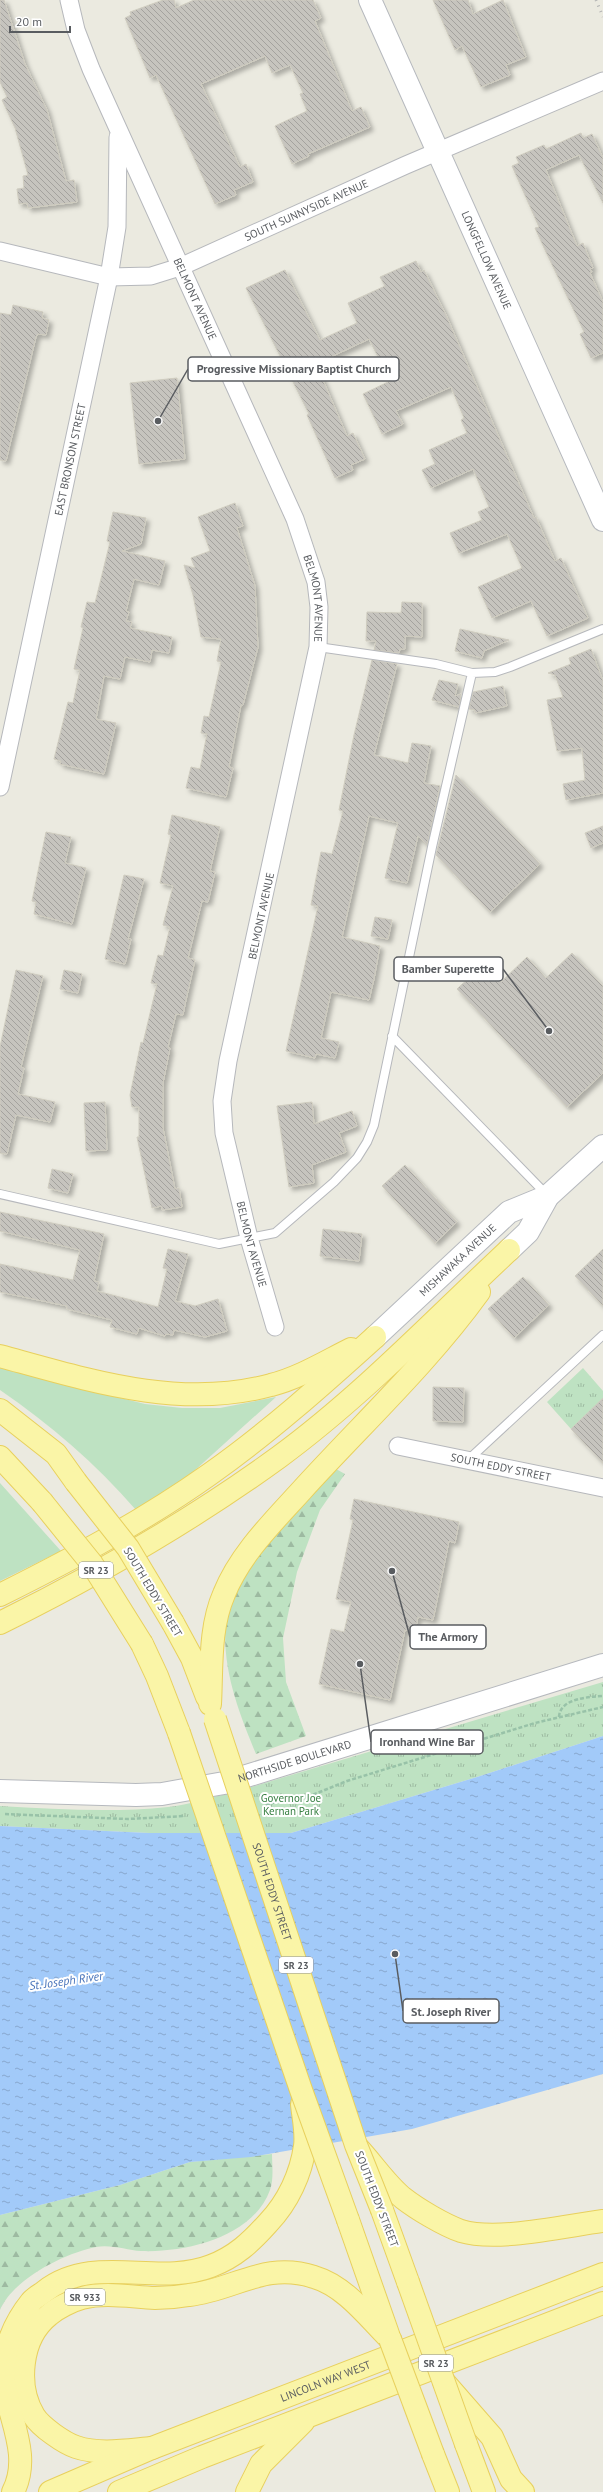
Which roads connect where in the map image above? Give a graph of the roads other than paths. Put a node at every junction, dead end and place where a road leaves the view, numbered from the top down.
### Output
1 (69, 0) edge
2 (370, 0) edge
3 (603, 81) edge
4 (118, 129) junction
5 (439, 152) junction
6 (0, 252) edge
7 (180, 267) junction
8 (109, 277) junction
9 (603, 520) edge
10 (603, 629) edge
11 (318, 647) junction
12 (472, 673) junction
13 (0, 787) edge
14 (392, 1036) junction
15 (603, 1146) edge
16 (0, 1194) edge
17 (548, 1196) junction
18 (249, 1238) junction
19 (509, 1250) junction
20 (275, 1327) dead end
21 (603, 1335) edge
22 (375, 1337) junction
23 (0, 1356) edge
24 (0, 1410) edge
25 (398, 1446) dead end
26 (0, 1457) edge
27 (468, 1460) junction
28 (603, 1488) edge
29 (0, 1595) edge
30 (0, 1623) edge
31 (603, 1665) edge
32 (212, 1712) junction
33 (0, 1791) edge
34 (300, 2090) junction
35 (356, 2145) junction
36 (603, 2221) edge
37 (603, 2274) edge
38 (603, 2302) edge
39 (581, 2311) junction
40 (603, 2316) edge
41 (390, 2339) junction
42 (442, 2379) junction
43 (310, 2415) junction
44 (152, 2448) junction
45 (438, 2473) edge
46 (13, 2492) edge
47 (50, 2492) edge
48 (119, 2492) edge
49 (247, 2492) edge
50 (448, 2492) edge
51 (484, 2492) edge
52 (523, 2492) edge

1 - 4 street, BELMONT AVENUE
2 - 5 street, LONGFELLOW AVENUE
3 - 5 street, SOUTH SUNNYSIDE AVENUE
4 - 7 street, BELMONT AVENUE
4 - 8 street, EAST BRONSON STREET
5 - 7 street, SOUTH SUNNYSIDE AVENUE
5 - 9 street, LONGFELLOW AVENUE
6 - 8 street, SOUTH SUNNYSIDE AVENUE
7 - 8 street, SOUTH SUNNYSIDE AVENUE
7 - 11 street, BELMONT AVENUE
8 - 13 street, EAST BRONSON STREET
10 - 12 lane
11 - 12 lane
11 - 18 street, BELMONT AVENUE
12 - 14 lane
14 - 17 lane
14 - 18 lane
15 - 17 street, MISHAWAKA AVENUE
16 - 18 lane
17 - 19 street, MISHAWAKA AVENUE
17 - 22 street, MISHAWAKA AVENUE
18 - 20 street, BELMONT AVENUE
19 - 30 main road
19 - 32 main road
21 - 27 lane
22 - 23 main road
22 - 29 main road
24 - 32 main road, SOUTH EDDY STREET / SR 23, bridge
25 - 27 street, SOUTH EDDY STREET
26 - 34 main road, SR 23, bridge
27 - 28 street, SOUTH EDDY STREET
31 - 33 street, NORTHSIDE BOULEVARD
32 - 35 main road, SOUTH EDDY STREET / SR 23, bridge
34 - 41 main road, SR 23, bridge
34 - 46 main road
35 - 36 main road
35 - 42 main road, SOUTH EDDY STREET / SR 23, bridge
37 - 44 main road, LINCOLN WAY WEST / SR 933
38 - 39 main road
39 - 40 main road
39 - 43 main road
41 - 44 main road, SR 933
41 - 45 main road, SR 23, bridge
42 - 51 main road, SOUTH EDDY STREET / SR 23, bridge
42 - 52 main road, bridge
43 - 48 main road
43 - 49 main road
44 - 47 main road, LINCOLN WAY WEST
45 - 50 main road, SR 23

